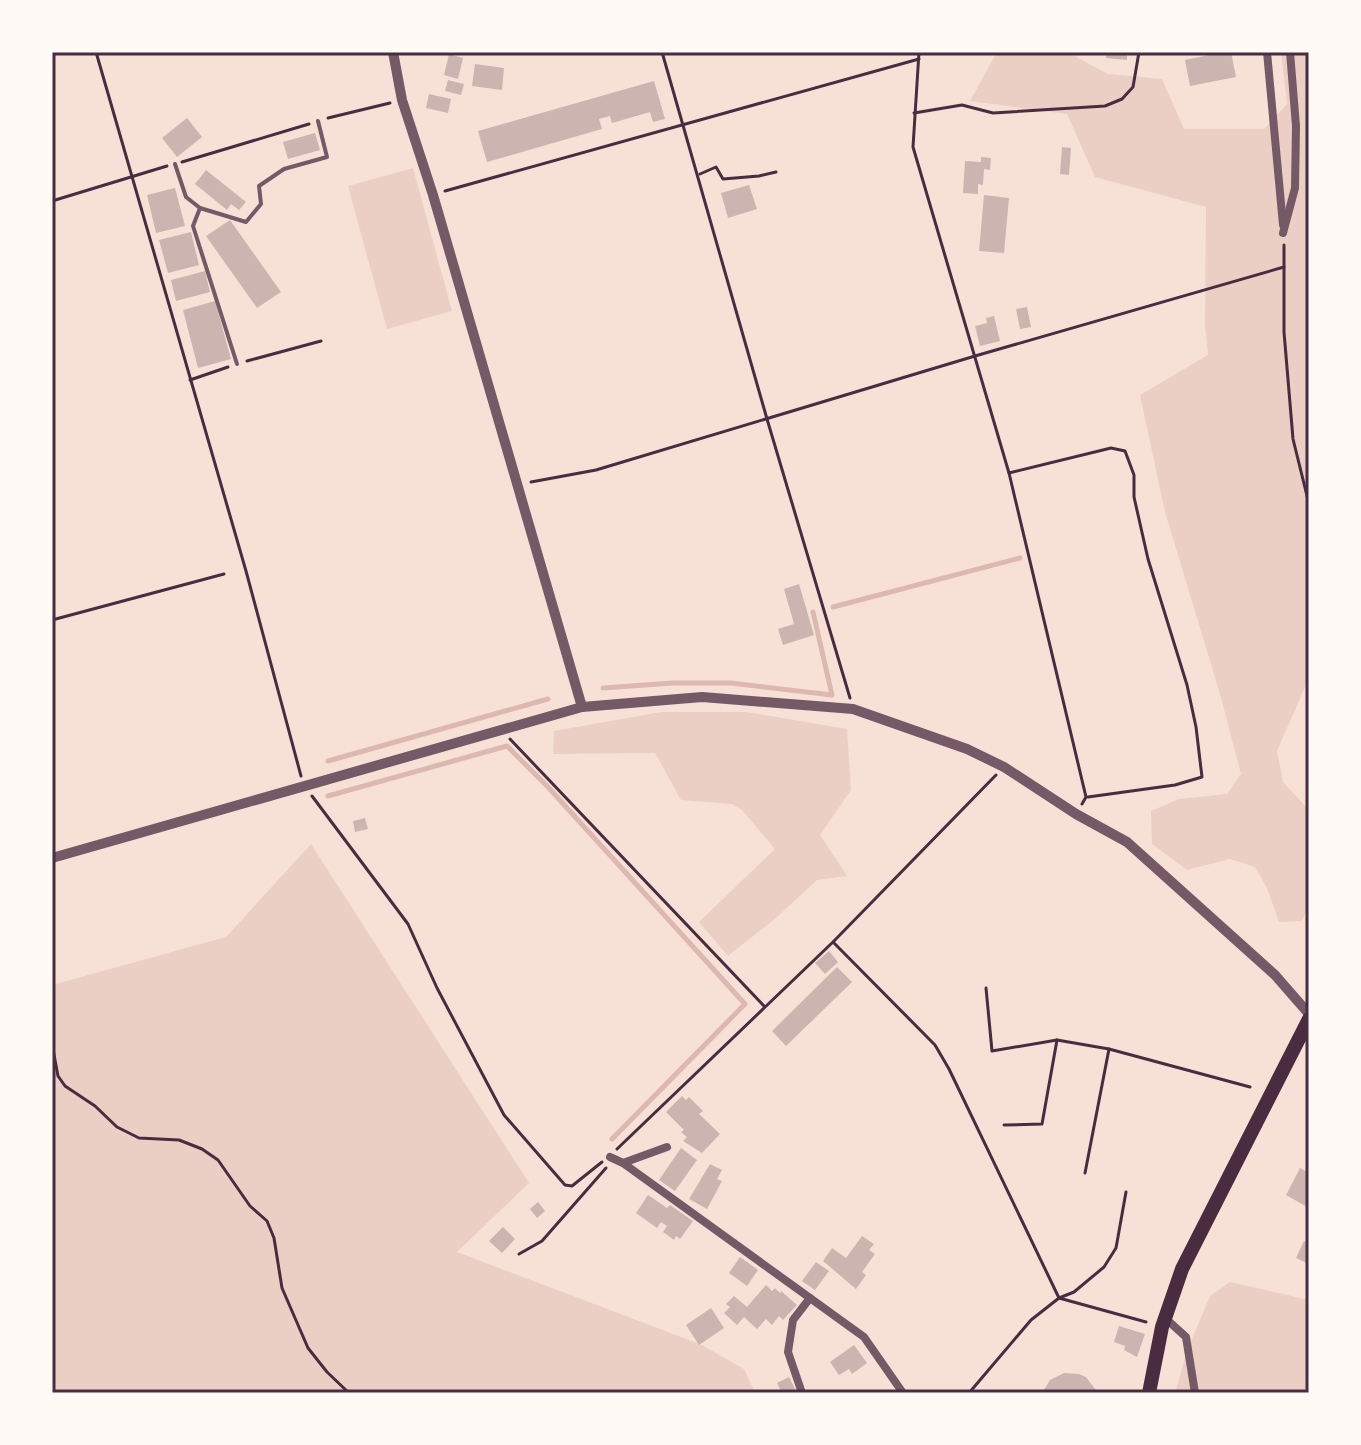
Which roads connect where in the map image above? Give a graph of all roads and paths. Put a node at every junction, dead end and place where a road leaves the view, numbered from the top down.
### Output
1 (96, 52) edge
2 (393, 52) edge
3 (662, 52) edge
4 (919, 52) edge
5 (1139, 52) edge
6 (1267, 52) edge
7 (1290, 52) edge
8 (919, 59) junction
9 (402, 100) junction
10 (914, 113) junction
11 (318, 121) junction
12 (683, 125) junction
13 (175, 164) junction
14 (776, 172) dead end
15 (700, 174) dead end
16 (133, 178) junction
17 (433, 195) junction
18 (52, 201) edge
19 (200, 208) junction
20 (1283, 233) junction
21 (1284, 267) junction
22 (321, 341) dead end
23 (975, 356) junction
24 (237, 364) junction
25 (190, 380) junction
26 (767, 419) junction
27 (1009, 473) junction
28 (518, 485) junction
29 (1309, 504) edge
30 (224, 574) dead end
31 (52, 620) edge
32 (582, 707) junction
33 (853, 709) junction
34 (502, 730) junction
35 (1004, 767) junction
36 (303, 784) junction
37 (1086, 797) junction
38 (1076, 814) junction
39 (52, 858) edge
40 (833, 942) junction
41 (986, 988) dead end
42 (764, 1006) junction
43 (1309, 1017) edge
44 (1057, 1040) junction
45 (52, 1044) edge
46 (1109, 1049) junction
47 (1250, 1087) dead end
48 (1004, 1125) dead end
49 (667, 1147) dead end
50 (612, 1158) junction
51 (623, 1163) junction
52 (1085, 1173) dead end
53 (1126, 1192) dead end
54 (519, 1254) dead end
55 (810, 1298) junction
56 (1059, 1298) junction
57 (1163, 1322) junction
58 (349, 1393) edge
59 (802, 1393) edge
60 (903, 1393) edge
61 (969, 1393) edge
62 (1149, 1393) edge
63 (1195, 1393) edge

1 - 16 path
2 - 9 street
3 - 12 path
4 - 8 path
5 - 10 path
6 - 20 street
7 - 20 street
8 - 10 path
8 - 12 path
9 - 11 path
9 - 17 street
10 - 23 path
11 - 13 path
11 - 19 lane
12 - 17 path
12 - 26 path
13 - 16 path
13 - 19 lane
14 - 15 path
16 - 18 path
16 - 25 path
17 - 28 street
19 - 24 lane
20 - 21 path
21 - 23 path
21 - 29 path
22 - 24 path
23 - 26 path
23 - 27 path
24 - 25 path
25 - 36 path
26 - 28 path
26 - 33 path
27 - 37 path
27 - 37 path
28 - 32 street
30 - 31 path
32 - 33 street
32 - 34 street
33 - 35 street
34 - 36 street
34 - 42 path
35 - 38 street
35 - 40 path
36 - 39 street
36 - 50 path
37 - 38 path
38 - 43 street
40 - 42 path
40 - 56 path
41 - 44 path
42 - 50 path
43 - 57 highway
44 - 46 path
44 - 48 path
45 - 58 path
46 - 47 path
46 - 52 path
49 - 51 street
50 - 51 street
50 - 54 path
51 - 55 street
53 - 56 path
55 - 59 street
55 - 60 street
56 - 57 path
56 - 61 path
57 - 62 highway
57 - 63 street

